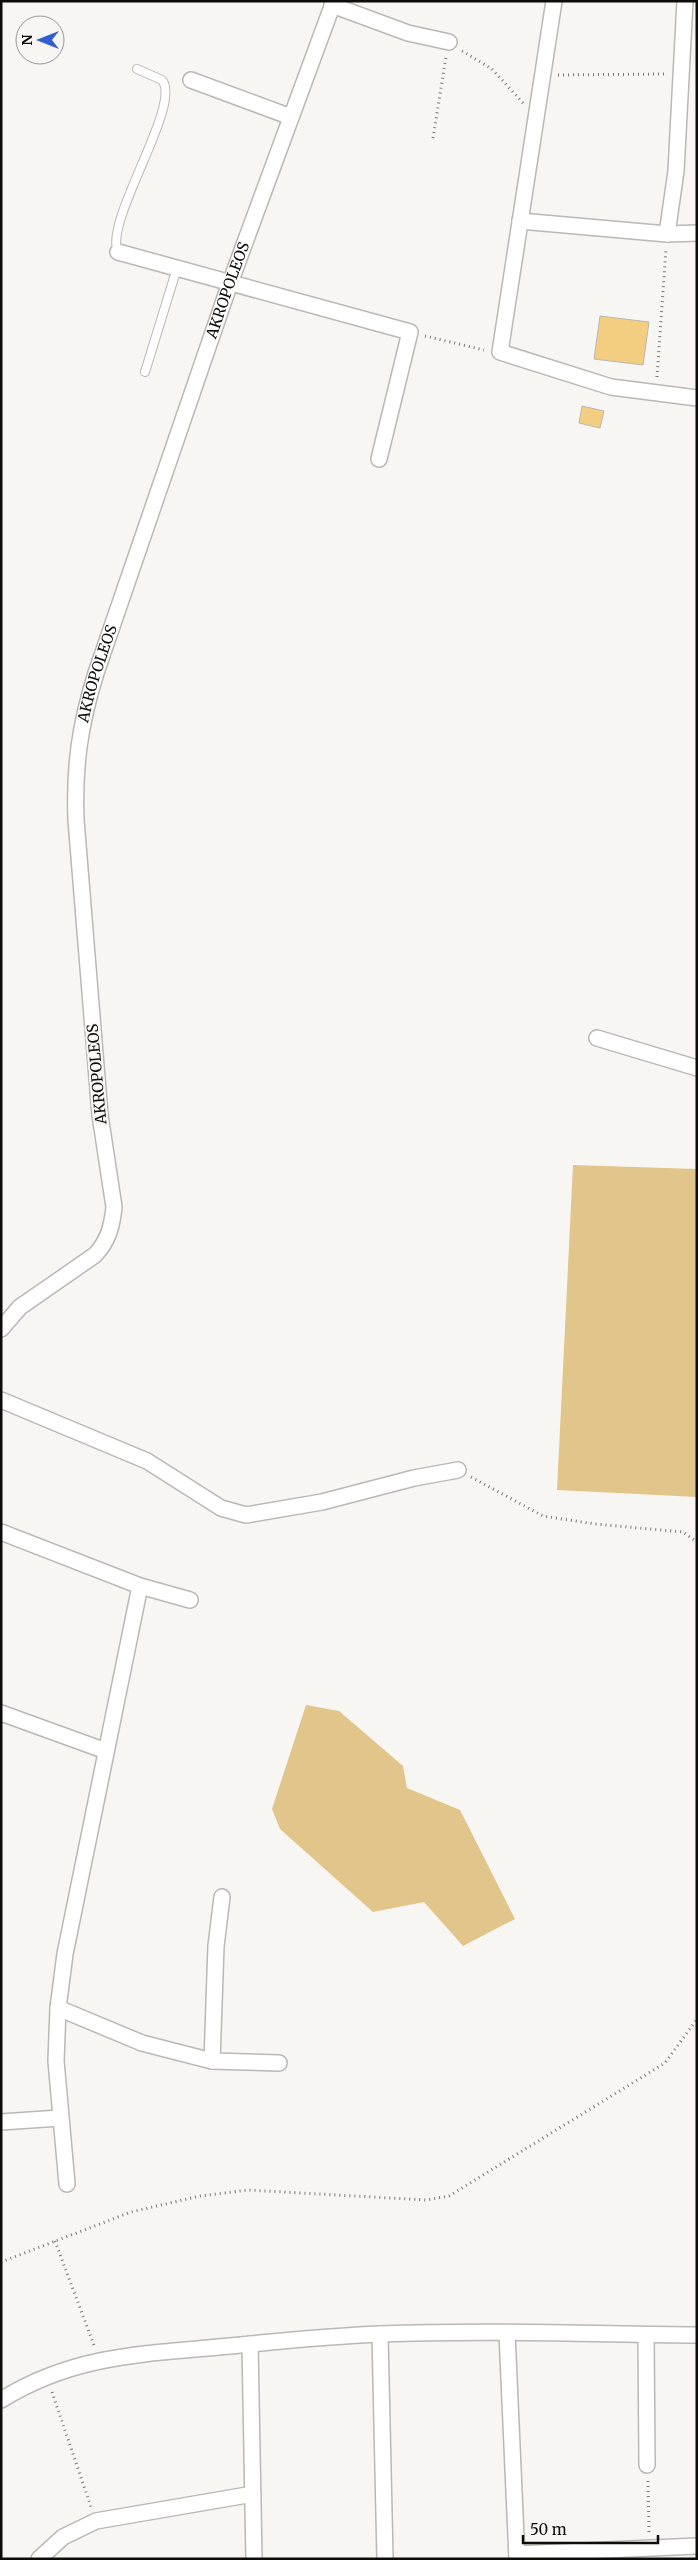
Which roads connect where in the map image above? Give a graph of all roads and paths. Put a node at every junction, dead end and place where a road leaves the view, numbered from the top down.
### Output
1 (554, 1) edge
2 (684, 1) edge
3 (333, 3) edge
4 (449, 42) junction
5 (137, 69) dead end
6 (681, 74) junction
7 (542, 76) junction
8 (191, 80) dead end
9 (291, 117) junction
10 (536, 117) junction
11 (434, 138) dead end
12 (520, 221) junction
13 (697, 233) edge
14 (667, 234) junction
15 (118, 252) joint
16 (177, 268) junction
17 (230, 283) junction
18 (410, 332) junction
19 (500, 352) junction
20 (145, 372) dead end
21 (656, 393) junction
22 (697, 398) edge
23 (378, 459) dead end
24 (597, 1038) dead end
25 (697, 1068) edge
26 (1, 1329) edge
27 (1, 1400) edge
28 (458, 1470) joint
29 (1, 1532) edge
30 (697, 1542) edge
31 (140, 1586) junction
32 (190, 1600) dead end
33 (1, 1713) edge
34 (106, 1752) junction
35 (222, 1897) dead end
36 (58, 2008) junction
37 (697, 2020) edge
38 (212, 2061) junction
39 (279, 2062) dead end
40 (60, 2118) junction
41 (1, 2122) edge
42 (67, 2184) dead end
43 (55, 2242) junction
44 (1, 2262) edge
45 (507, 2333) junction
46 (380, 2334) junction
47 (646, 2334) junction
48 (697, 2335) edge
49 (250, 2344) junction
50 (100, 2360) junction
51 (47, 2376) junction
52 (1, 2400) edge
53 (647, 2465) joint
54 (253, 2494) junction
55 (96, 2521) junction
56 (649, 2549) junction
57 (689, 2551) edge
58 (517, 2556) edge
59 (39, 2559) edge
60 (254, 2559) edge
61 (385, 2559) edge

1 - 7 street
2 - 6 street
3 - 4 street
3 - 9 street, AKROPOLEOS
4 - 10 path
4 - 11 path
5 - 15 lane
6 - 7 path
6 - 14 street
7 - 10 street
8 - 9 street
9 - 17 street, AKROPOLEOS
10 - 12 street
12 - 14 street
12 - 19 street
13 - 14 street
14 - 21 path
15 - 16 street
16 - 17 street
16 - 20 lane
17 - 18 street
17 - 26 street, AKROPOLEOS
18 - 19 path
18 - 23 street
19 - 21 street
21 - 22 street
24 - 25 street
27 - 28 street
28 - 30 path
29 - 31 street
31 - 32 street
31 - 34 street
33 - 34 street
34 - 36 street
35 - 38 street
36 - 38 street
36 - 40 street
37 - 43 path
38 - 39 street
40 - 41 street
40 - 42 street
43 - 44 path
43 - 50 path
45 - 46 street
45 - 47 street
45 - 58 street
46 - 49 street
46 - 61 street
47 - 48 street
47 - 53 street
49 - 50 street
49 - 54 street
50 - 51 street
51 - 52 street
51 - 55 path
53 - 56 path
54 - 55 street
54 - 60 street
55 - 59 street
56 - 57 street
56 - 58 street

